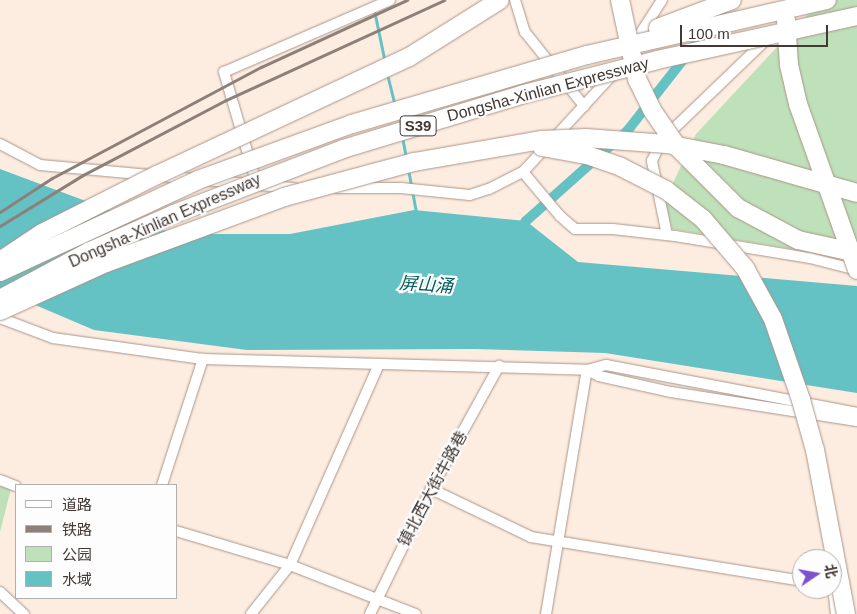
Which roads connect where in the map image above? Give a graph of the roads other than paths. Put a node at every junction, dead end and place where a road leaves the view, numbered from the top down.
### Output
1 (390, 0) edge
2 (500, 0) edge
3 (515, 0) edge
4 (620, 0) edge
5 (662, 0) edge
6 (732, 0) edge
7 (789, 0) edge
8 (811, 0) edge
9 (827, 0) edge
10 (857, 16) edge
11 (587, 55) junction
12 (584, 106) junction
13 (0, 144) edge
14 (512, 144) junction
15 (523, 172) junction
16 (258, 187) junction
17 (857, 193) edge
18 (667, 235) junction
19 (857, 253) edge
20 (0, 260) edge
21 (857, 270) edge
22 (0, 272) edge
23 (0, 299) edge
24 (0, 311) edge
25 (0, 318) edge
26 (203, 359) junction
27 (379, 364) junction
28 (499, 366) junction
29 (587, 370) junction
30 (857, 413) edge
31 (857, 421) edge
32 (0, 480) edge
33 (162, 484) edge
34 (15, 486) edge
35 (431, 489) junction
36 (178, 532) edge
37 (558, 540) junction
38 (290, 565) junction
39 (792, 579) edge
40 (0, 592) edge
41 (378, 597) junction
42 (834, 599) edge
43 (24, 614) edge
44 (251, 614) edge
45 (370, 614) edge
46 (416, 614) edge
47 (546, 614) edge
48 (836, 614) edge
49 (846, 614) edge

1 - 16 street
2 - 20 highway, bridge
3 - 12 street
4 - 19 highway, bridge
5 - 12 street
6 - 11 highway, bridge
7 - 21 highway, bridge
8 - 18 street
9 - 11 highway, Dongsha-Xinlian Expressway / S39, bridge
10 - 23 highway, Dongsha-Xinlian Expressway / S39, bridge
11 - 22 highway, Dongsha-Xinlian Expressway / S39, bridge
12 - 15 street
13 - 16 street
14 - 17 highway, bridge
14 - 24 highway, bridge
14 - 49 highway, bridge
15 - 16 street
15 - 18 street
18 - 21 street
25 - 26 street
26 - 27 street
26 - 33 street
27 - 28 street
27 - 38 street
28 - 29 street
28 - 35 street, 镇北西大街牛路巷
29 - 30 street
29 - 31 street
29 - 37 street
32 - 34 street
35 - 37 street
35 - 41 street, 镇北西大街牛路巷
36 - 38 street
37 - 39 street
37 - 47 street
38 - 41 street
38 - 44 street
40 - 43 street
41 - 45 street, 镇北西大街牛路巷
41 - 46 street
42 - 48 street

